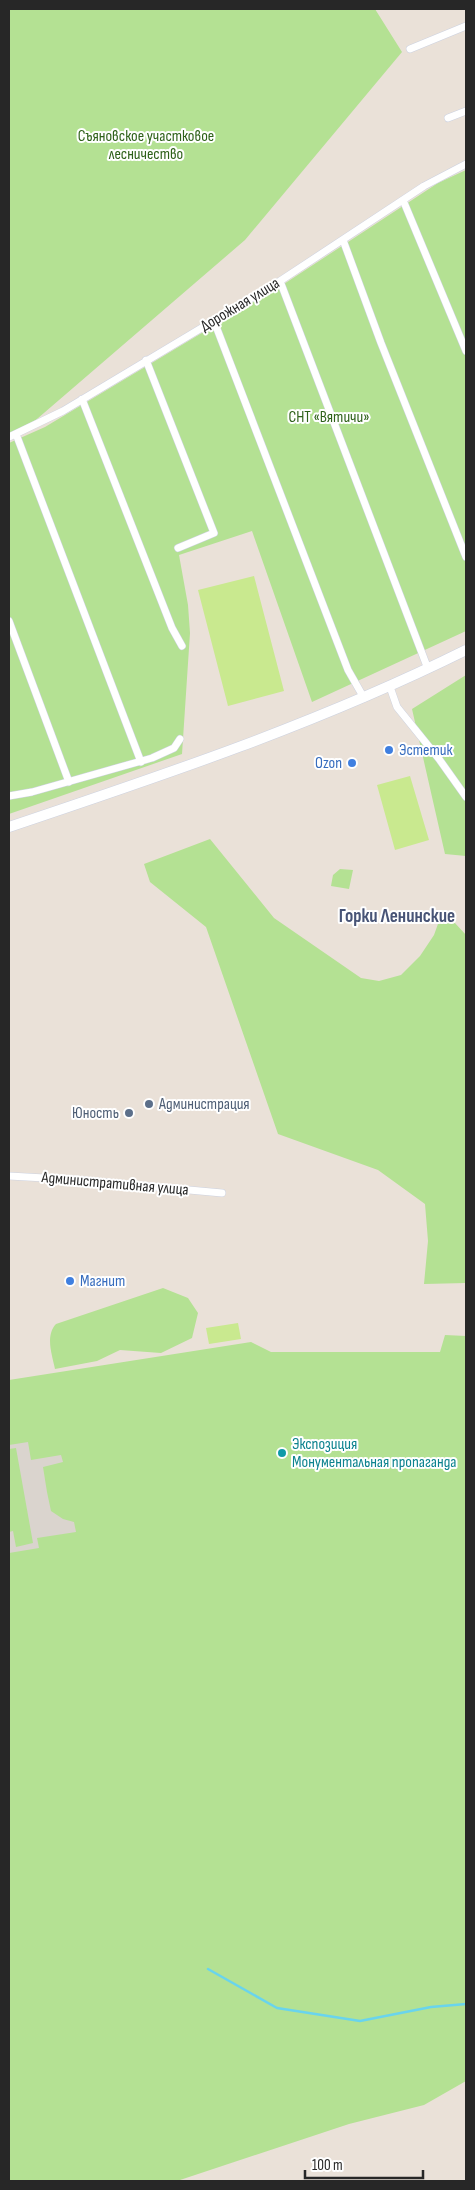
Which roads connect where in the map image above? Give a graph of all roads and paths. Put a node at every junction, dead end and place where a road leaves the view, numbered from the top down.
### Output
1 (466, 26) edge
2 (410, 49) dead end
3 (466, 111) edge
4 (448, 118) dead end
5 (466, 164) edge
6 (402, 200) junction
7 (343, 240) junction
8 (280, 281) junction
9 (214, 321) junction
10 (466, 351) edge
11 (146, 360) junction
12 (82, 399) junction
13 (12, 435) edge
14 (178, 548) dead end
15 (466, 557) edge
16 (9, 622) edge
17 (182, 646) dead end
18 (466, 650) edge
19 (428, 669) junction
20 (390, 687) junction
21 (364, 698) junction
22 (180, 739) dead end
23 (141, 762) junction
24 (69, 782) junction
25 (9, 796) edge
26 (466, 797) edge
27 (9, 827) edge
28 (9, 1176) edge
29 (222, 1193) dead end

1 - 2 street
3 - 4 street
5 - 6 street, Дорожная улица
6 - 7 street, Дорожная улица
6 - 10 street
7 - 8 street, Дорожная улица
7 - 15 street
8 - 9 street, Дорожная улица
8 - 19 street
9 - 11 street, Дорожная улица
9 - 21 street
11 - 12 street, Дорожная улица
11 - 14 street
12 - 13 street, Дорожная улица
12 - 17 street
13 - 23 street
16 - 24 street
18 - 19 main road
19 - 20 main road
20 - 21 main road
20 - 26 street
21 - 27 main road
22 - 23 street
23 - 24 street
24 - 25 street
28 - 29 street, Административная улица

